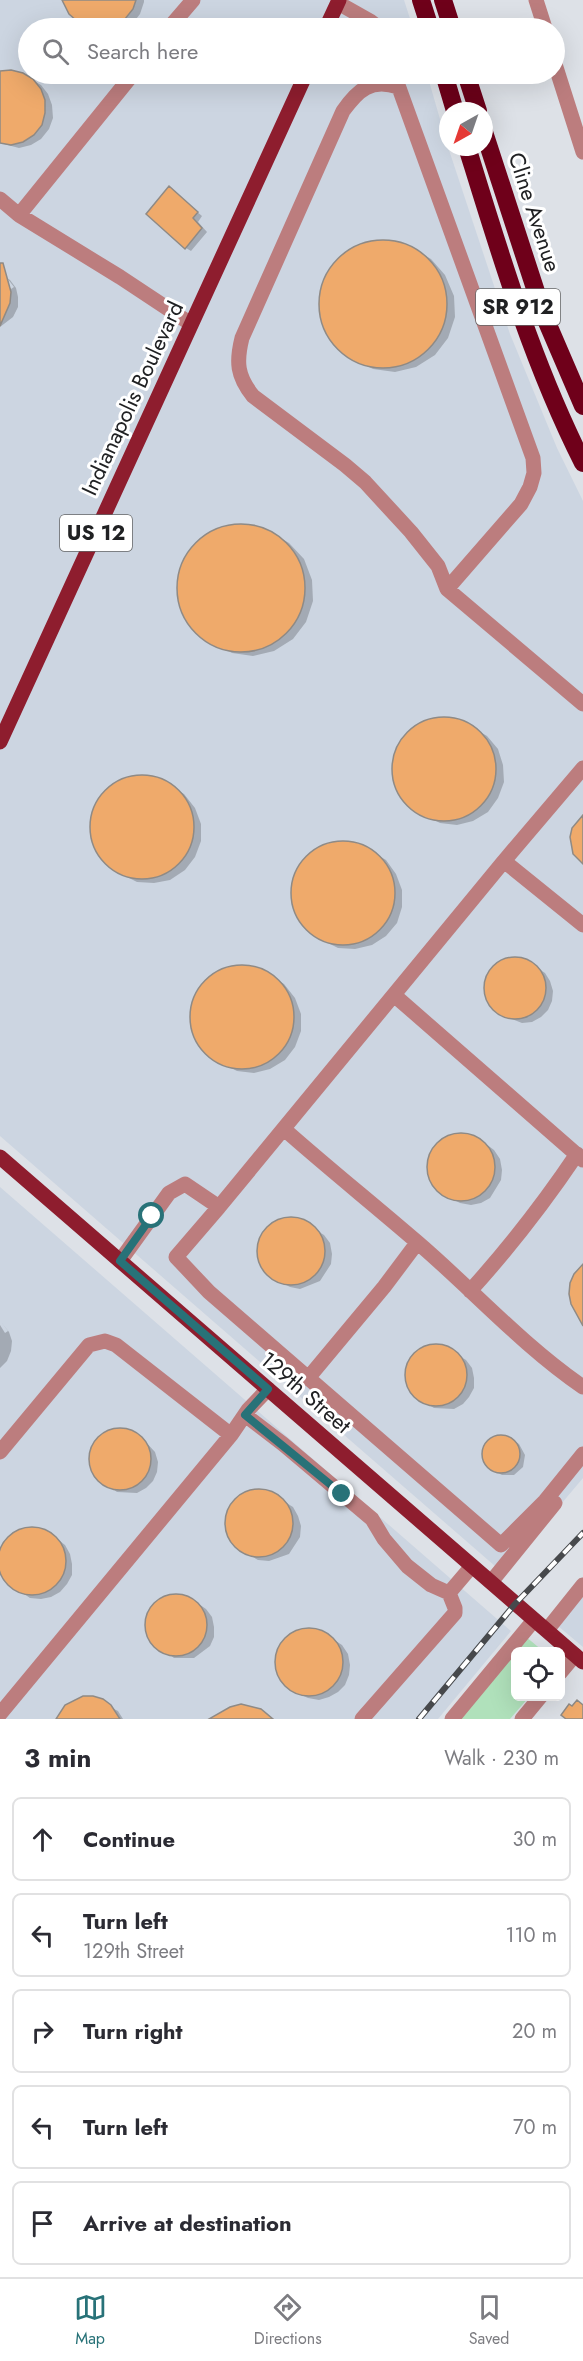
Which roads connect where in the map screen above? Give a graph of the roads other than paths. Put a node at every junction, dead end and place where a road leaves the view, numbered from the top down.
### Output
1 (193, 0) edge
2 (421, 0) edge
3 (443, 0) edge
4 (536, 0) edge
5 (339, 2) edge
6 (178, 18) edge
7 (331, 18) edge
8 (365, 18) edge
9 (427, 18) edge
10 (449, 18) edge
11 (541, 18) edge
12 (125, 84) edge
13 (301, 84) edge
14 (378, 84) edge
15 (397, 84) edge
16 (447, 84) edge
17 (469, 84) edge
18 (562, 84) edge
19 (453, 102) edge
20 (474, 102) edge
21 (583, 153) edge
22 (470, 156) edge
23 (492, 156) edge
24 (0, 199) edge
25 (19, 215) junction
26 (191, 324) junction
27 (583, 406) edge
28 (583, 463) edge
29 (447, 589) junction
30 (583, 704) edge
31 (0, 742) edge
32 (583, 768) edge
33 (504, 861) junction
34 (583, 925) edge
35 (394, 995) junction
36 (284, 1129) junction
37 (0, 1157) edge
38 (580, 1157) edge
39 (219, 1207) junction
40 (417, 1243) junction
41 (120, 1261) junction
42 (470, 1291) junction
43 (309, 1377) junction
44 (583, 1387) edge
45 (268, 1389) junction
46 (245, 1415) junction
47 (231, 1435) junction
48 (0, 1452) edge
49 (583, 1454) edge
50 (583, 1468) edge
51 (472, 1566) junction
52 (491, 1582) junction
53 (583, 1585) edge
54 (449, 1593) junction
55 (534, 1620) junction
56 (547, 1630) junction
57 (579, 1658) edge
58 (565, 1670) edge
59 (537, 1701) edge
60 (0, 1713) edge
61 (362, 1719) edge
62 (452, 1719) edge
63 (522, 1719) edge

1 - 6 street
2 - 9 highway
3 - 10 highway
4 - 11 street
5 - 7 main road
5 - 8 street
12 - 25 street
13 - 26 main road, Indianapolis Boulevard / US 12
14 - 29 street
15 - 29 street
16 - 19 highway
17 - 20 highway
18 - 21 street
22 - 28 highway, Cline Avenue / SR 912
23 - 27 highway, Cline Avenue / SR 912
24 - 25 street
25 - 26 street
26 - 31 main road, Indianapolis Boulevard / US 12
29 - 30 street
32 - 33 street
33 - 34 street
33 - 35 street
35 - 36 street
35 - 38 street
36 - 39 street
36 - 40 street
37 - 41 main road, 129th Street
38 - 42 street
39 - 41 street
39 - 43 street
40 - 42 street
40 - 43 street
41 - 45 main road, 129th Street
42 - 44 street
43 - 49 street
45 - 46 street
45 - 51 main road, 129th Street
46 - 47 street
46 - 54 street
47 - 48 street
47 - 60 street
50 - 52 street
51 - 52 main road, 129th Street
51 - 54 street
52 - 55 main road, 129th Street
53 - 56 street
54 - 61 street
55 - 56 main road, 129th Street
55 - 62 street
56 - 57 main road, 129th Street
57 - 58 street
59 - 63 street

